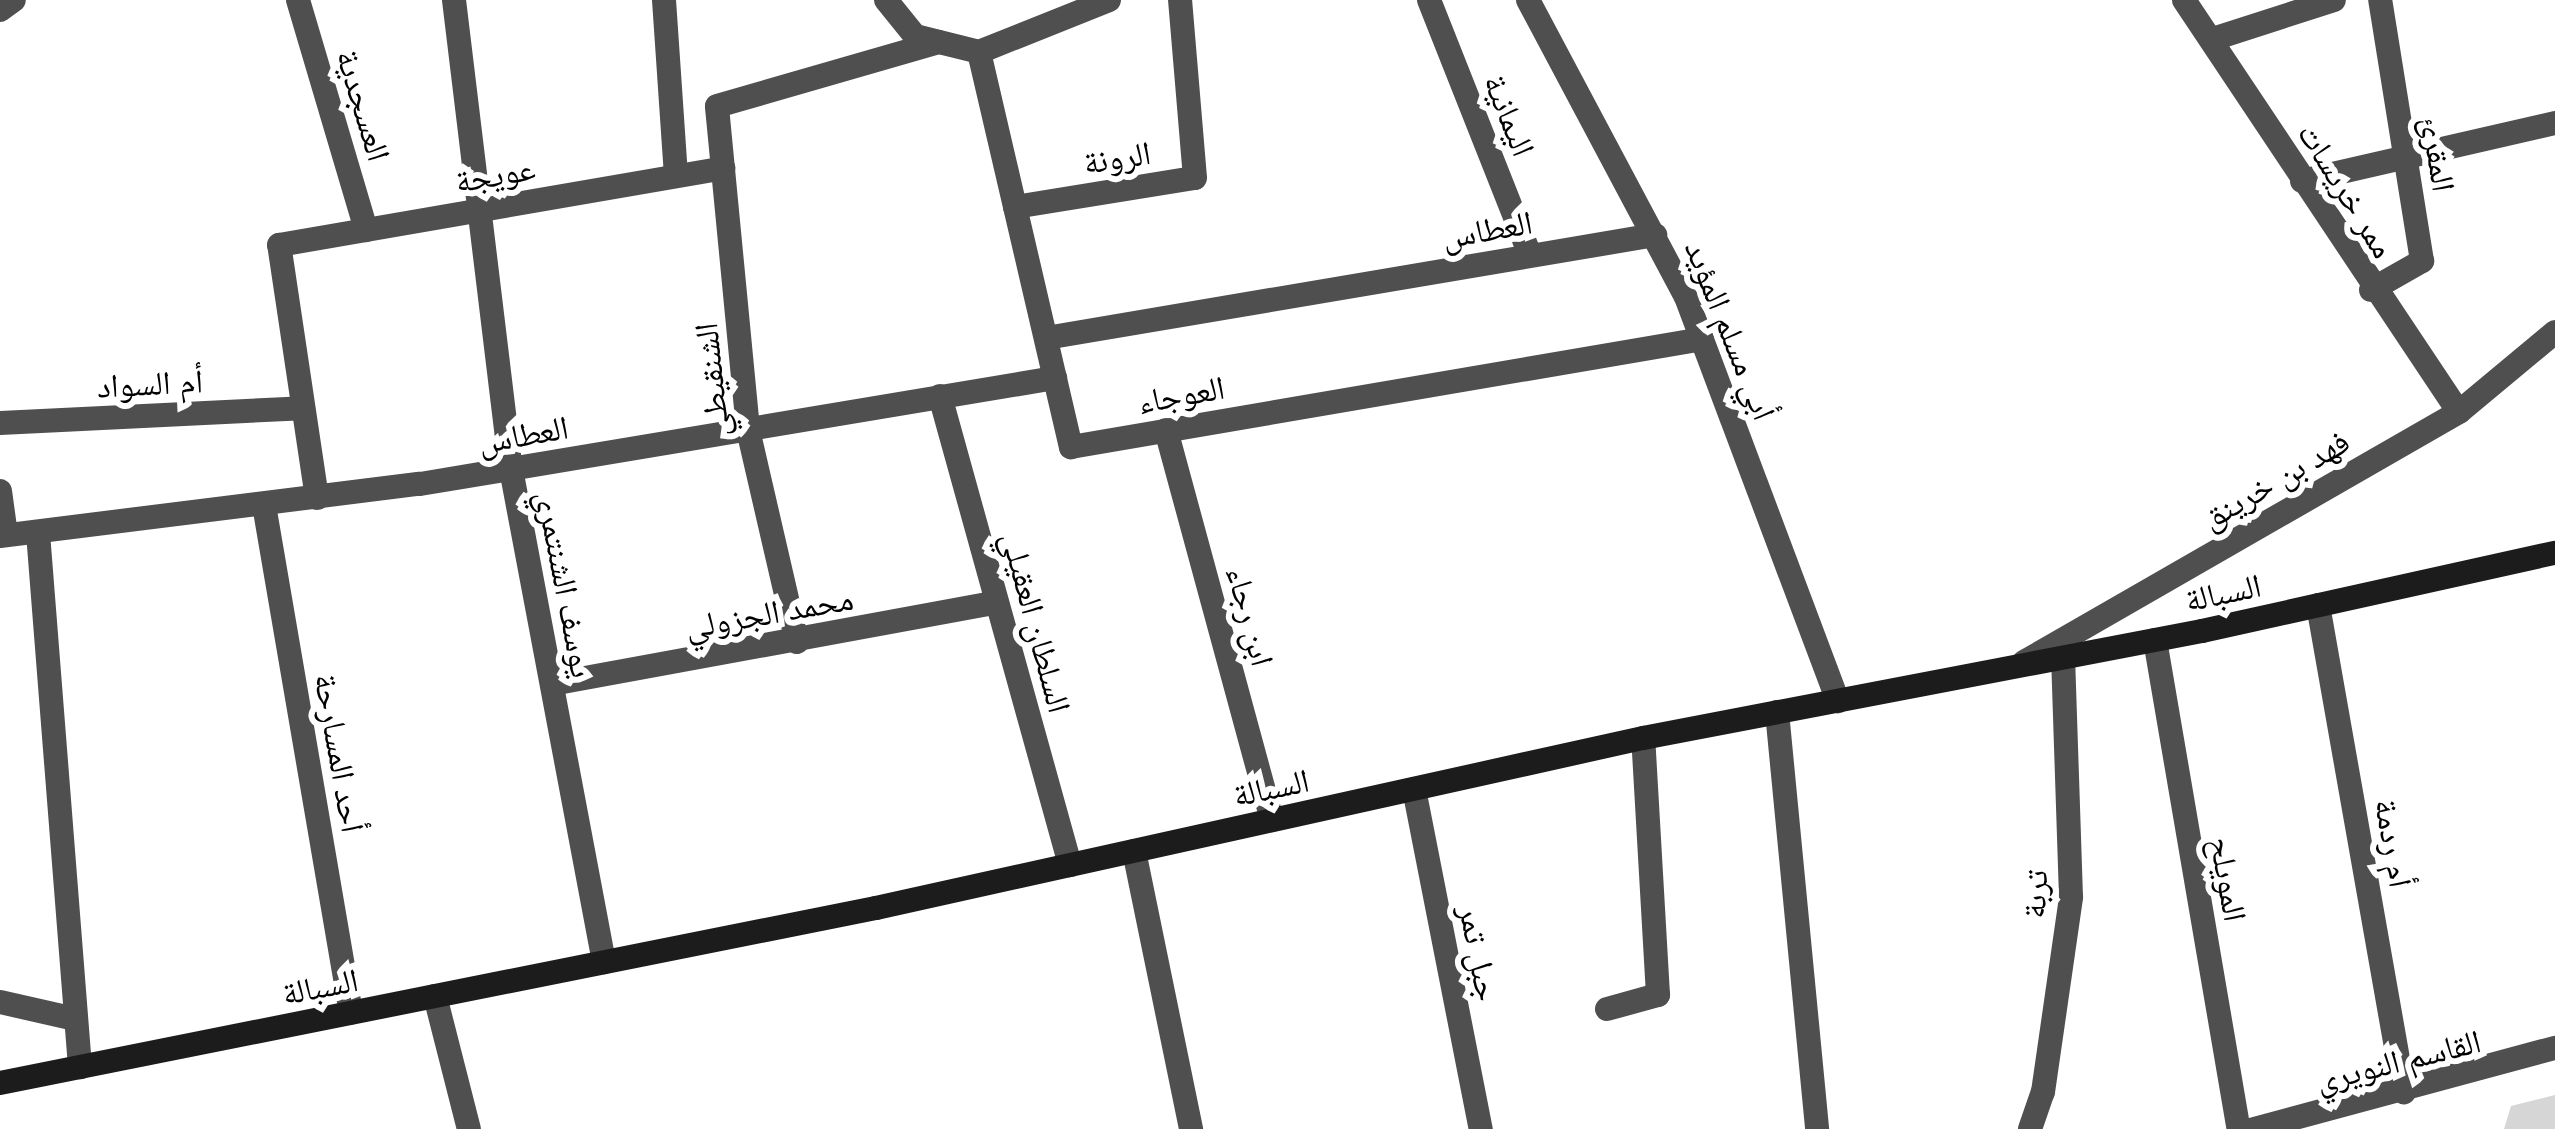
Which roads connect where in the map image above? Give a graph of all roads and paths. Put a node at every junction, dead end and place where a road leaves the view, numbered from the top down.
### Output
1 (14, 0) edge
2 (298, 0) edge
3 (454, 0) edge
4 (664, 0) edge
5 (886, 0) edge
6 (1109, 0) edge
7 (1180, 0) edge
8 (1429, 0) edge
9 (1528, 0) edge
10 (2184, 0) edge
11 (2334, 0) edge
12 (2380, 0) edge
13 (0, 10) edge
14 (2213, 38) junction
15 (940, 42) junction
16 (979, 52) junction
17 (2555, 123) edge
18 (2406, 158) junction
19 (723, 168) junction
20 (676, 176) junction
21 (2302, 181) junction
22 (1016, 207) junction
23 (476, 211) junction
24 (366, 230) junction
25 (1655, 235) junction
26 (1531, 255) junction
27 (2372, 290) junction
28 (2555, 332) edge
29 (1046, 338) junction
30 (1702, 339) junction
31 (1055, 378) junction
32 (940, 396) junction
33 (303, 408) junction
34 (2459, 412) junction
35 (0, 423) edge
36 (748, 429) junction
37 (1166, 430) junction
38 (512, 469) junction
39 (0, 491) edge
40 (317, 498) junction
41 (264, 505) junction
42 (38, 533) junction
43 (3, 535) edge
44 (2555, 553) edge
45 (998, 602) junction
46 (2318, 605) junction
47 (2155, 640) junction
48 (797, 642) junction
49 (2062, 658) junction
50 (2017, 667) junction
51 (552, 684) junction
52 (1838, 700) junction
53 (1777, 712) junction
54 (1643, 738) junction
55 (1414, 789) junction
56 (1272, 820) junction
57 (1134, 851) junction
58 (1070, 865) junction
59 (604, 962) junction
60 (435, 996) junction
61 (0, 1002) edge
62 (1607, 1009) dead end
63 (351, 1013) junction
64 (75, 1019) junction
65 (2555, 1048) edge
66 (80, 1067) junction
67 (0, 1083) edge
68 (2404, 1092) junction
69 (2303, 1123) edge
70 (469, 1129) edge
71 (1191, 1129) edge
72 (1481, 1129) edge
73 (1817, 1129) edge
74 (2030, 1129) edge
75 (2239, 1129) edge
76 (2254, 1129) edge

1 - 13 street
2 - 24 street, العسجدية
3 - 23 street, يوسف الشنتمري
4 - 20 street
5 - 15 street
6 - 16 street
7 - 22 street, الرونة
8 - 26 street, اليمانية
9 - 25 street, أبي مسلم المؤيد
10 - 14 street, ممر خريسات
11 - 14 street
12 - 18 street, المقرئ
14 - 21 street, ممر خريسات
15 - 16 street
15 - 19 street, الشنقيطي
16 - 22 street, العوجاء
17 - 18 street
18 - 21 street
18 - 27 street, المقرئ
19 - 20 street, عويجة
19 - 36 street, الشنقيطي
20 - 23 street, عويجة
21 - 27 street, ممر خريسات
22 - 29 street, العوجاء
23 - 24 street, عويجة
23 - 38 street, يوسف الشنتمري
24 - 33 street, عويجة
25 - 26 street, العطاس
25 - 30 street, أبي مسلم المؤيد
26 - 29 street, العطاس
27 - 34 street, ممر خريسات
28 - 34 street, فهد بن خرينق
29 - 31 street, العوجاء
30 - 37 street, العوجاء
30 - 52 street, أبي مسلم المؤيد
31 - 32 street, العطاس
31 - 37 street, العوجاء
32 - 36 street, العطاس
32 - 45 street, السلطان العقيلي
33 - 35 street, أم السواد
33 - 40 street
34 - 50 street, فهد بن خرينق
36 - 38 street, العطاس
36 - 48 street, الشنقيطي
37 - 56 street, ابن رجاء
38 - 40 street, العطاس
38 - 51 street, يوسف الشنتمري
39 - 43 street
40 - 41 street, العطاس
41 - 42 street, العطاس
41 - 63 street, أحد المسارحة
42 - 43 street, العطاس
42 - 64 street
44 - 46 main road, السبالة
45 - 48 street, محمد الجزولي
45 - 58 street, السلطان العقيلي
46 - 47 main road, السبالة
46 - 68 street, أم ردمة
47 - 49 main road, السبالة
47 - 75 street, المويلح
48 - 51 street, محمد الجزولي
49 - 50 main road, السبالة
49 - 74 street, تربة
50 - 52 main road, السبالة
51 - 59 street, يوسف الشنتمري
52 - 53 main road, السبالة
53 - 54 main road, السبالة
53 - 73 street
54 - 55 main road, السبالة
54 - 62 street
55 - 56 main road, السبالة
55 - 72 street, جبل تمر
56 - 57 main road, السبالة
57 - 58 main road, السبالة
57 - 71 street
58 - 59 main road, السبالة
59 - 60 main road, السبالة
60 - 63 main road, السبالة
60 - 70 street
61 - 64 street
63 - 66 main road, السبالة
64 - 66 street
65 - 68 street, القاسم النويري
66 - 67 main road, السبالة
68 - 69 street, القاسم النويري
69 - 76 street, القاسم النويري

